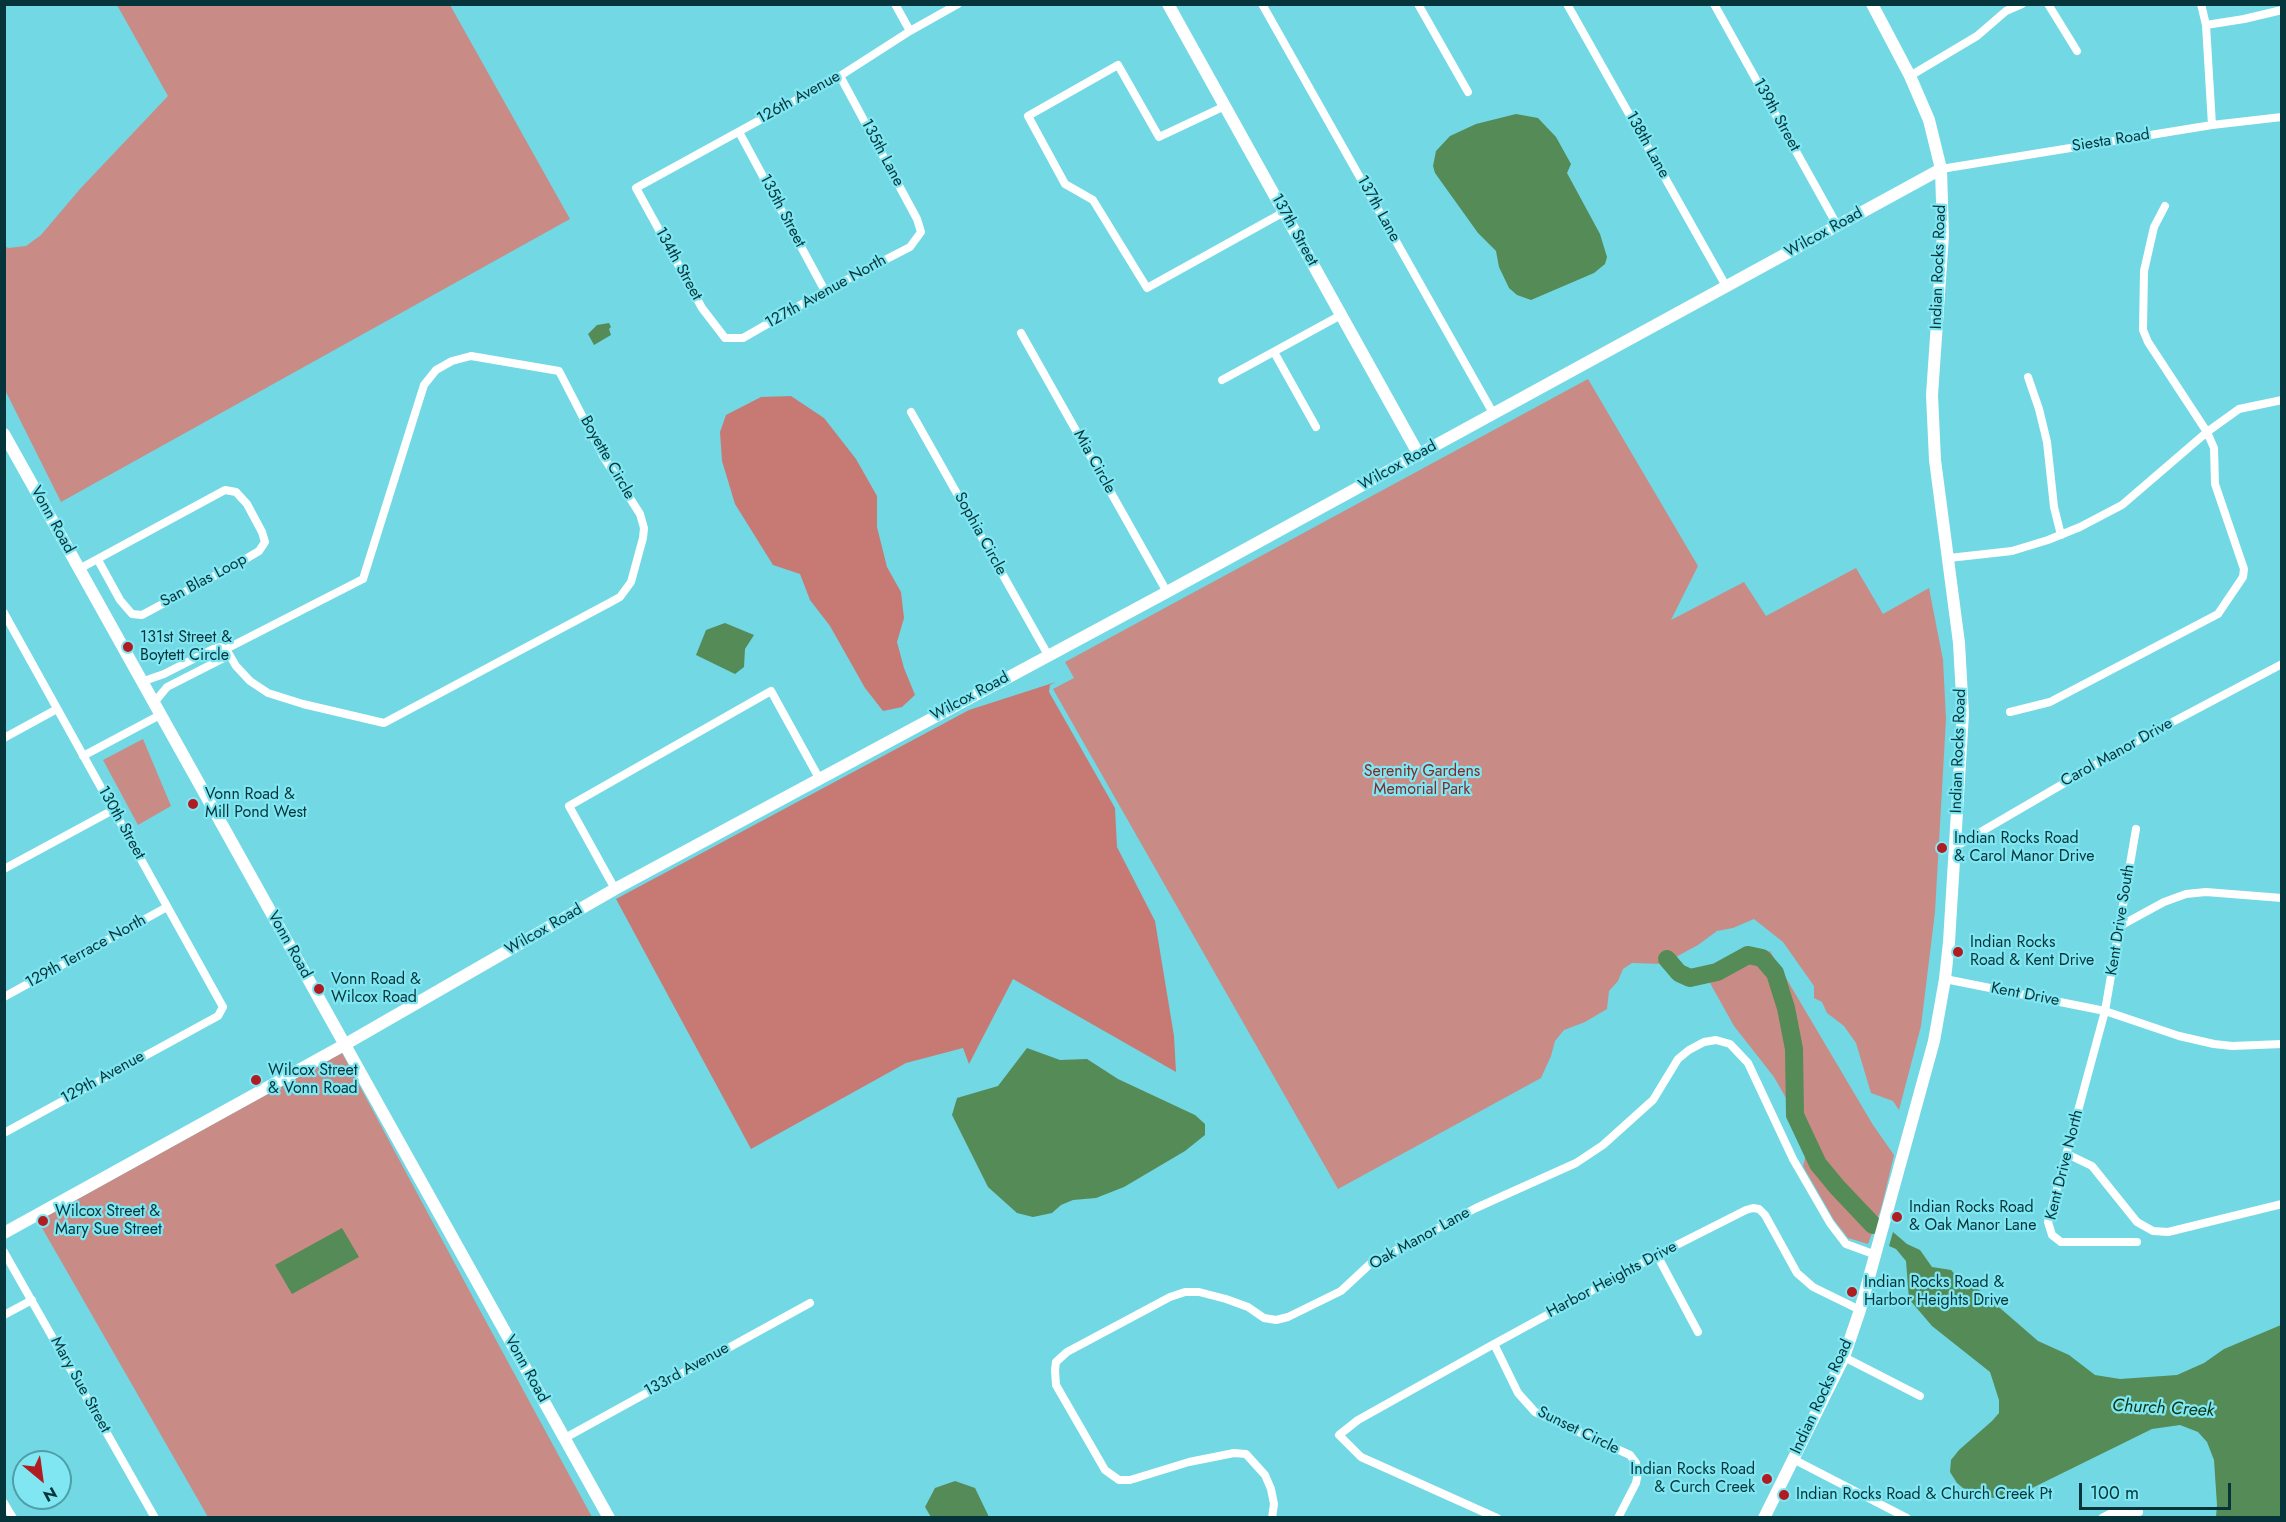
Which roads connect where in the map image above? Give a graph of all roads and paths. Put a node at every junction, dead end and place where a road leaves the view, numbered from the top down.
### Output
1 (895, 4) edge
2 (958, 4) edge
3 (1168, 4) edge
4 (1262, 4) edge
5 (1418, 4) edge
6 (1567, 4) edge
7 (1714, 4) edge
8 (1872, 4) edge
9 (2022, 4) edge
10 (2048, 4) edge
11 (2201, 4) edge
12 (2282, 10) edge
13 (2206, 25) junction
14 (910, 31) junction
15 (2077, 51) dead end
16 (840, 76) junction
17 (1910, 76) junction
18 (1468, 92) dead end
19 (1225, 106) junction
20 (2282, 117) edge
21 (2212, 125) junction
22 (739, 132) junction
23 (1941, 169) junction
24 (636, 188) joint
25 (2164, 206) dead end
26 (1284, 212) junction
27 (1838, 225) junction
28 (921, 232) joint
29 (1726, 286) junction
30 (825, 291) junction
31 (1341, 315) junction
32 (1021, 333) dead end
33 (725, 338) joint
34 (1274, 352) junction
35 (2028, 377) dead end
36 (1222, 380) dead end
37 (2282, 400) edge
38 (911, 412) dead end
39 (1493, 413) junction
40 (1316, 427) dead end
41 (2206, 432) junction
42 (4, 434) edge
43 (1419, 455) junction
44 (2061, 535) junction
45 (1949, 558) junction
46 (98, 560) junction
47 (79, 569) junction
48 (1167, 592) junction
49 (4, 613) edge
50 (226, 649) junction
51 (1048, 655) junction
52 (2282, 664) edge
53 (141, 682) junction
54 (57, 709) junction
55 (157, 709) junction
56 (2010, 712) dead end
57 (4, 738) edge
58 (83, 756) junction
59 (819, 778) junction
60 (113, 810) junction
61 (2136, 829) dead end
62 (1955, 847) junction
63 (4, 869) edge
64 (615, 889) junction
65 (2282, 898) edge
66 (167, 907) junction
67 (2120, 926) junction
68 (1945, 979) junction
69 (4, 997) edge
70 (2105, 1011) junction
71 (201, 1024) joint
72 (2282, 1044) edge
73 (344, 1045) junction
74 (4, 1133) edge
75 (2067, 1154) junction
76 (2282, 1204) edge
77 (4, 1233) edge
78 (2137, 1242) dead end
79 (4, 1252) edge
80 (1657, 1255) junction
81 (1876, 1255) junction
82 (32, 1300) junction
83 (810, 1303) dead end
84 (1860, 1310) junction
85 (4, 1315) edge
86 (1698, 1332) dead end
87 (1494, 1344) junction
88 (1844, 1357) junction
89 (1920, 1396) dead end
90 (565, 1438) junction
91 (1793, 1459) junction
92 (4, 1503) edge
93 (2139, 1512) dead end
94 (13, 1518) edge
95 (155, 1518) edge
96 (609, 1518) edge
97 (1272, 1518) edge
98 (1497, 1518) edge
99 (1618, 1518) edge
100 (1764, 1518) edge
101 (1907, 1518) edge
102 (2102, 1518) edge

1 - 14 street
2 - 14 street, 126th Avenue
3 - 19 street, 137th Street
4 - 39 street, 137th Lane
5 - 18 street
6 - 29 street, 138th Lane
7 - 27 street, 139th Street
8 - 17 street, Indian Rocks Road
9 - 17 street
10 - 15 street
11 - 13 street
12 - 13 street
13 - 21 street
14 - 16 street, 126th Avenue
16 - 22 street, 126th Avenue
16 - 28 street, 135th Lane
17 - 23 street, Indian Rocks Road
19 - 26 street, 137th Street
19 - 26 street
20 - 21 street, Siesta Road
21 - 23 street, Siesta Road
22 - 24 street, 126th Avenue
22 - 30 street, 135th Street
23 - 27 street, Wilcox Road
23 - 45 street, Indian Rocks Road
24 - 33 street, 134th Street
25 - 41 street
26 - 31 street, 137th Street
27 - 29 street, Wilcox Road
28 - 30 street, 127th Avenue North
29 - 39 street, Wilcox Road
30 - 33 street, 127th Avenue North
31 - 34 street
31 - 43 street, 137th Street
32 - 48 street, Mia Circle
34 - 36 street
34 - 40 street
35 - 44 street
37 - 41 street
38 - 51 street, Sophia Circle
39 - 43 street, Wilcox Road
41 - 44 street
41 - 56 street
42 - 47 street, Vonn Road
43 - 48 street, Wilcox Road
44 - 45 street
45 - 62 street, Indian Rocks Road
46 - 46 street, San Blas Loop
46 - 47 street, San Blas Loop
47 - 53 street, Vonn Road
48 - 51 street, Wilcox Road
49 - 54 street, 130th Street
50 - 50 street, Boyette Circle
50 - 53 street, Boyette Circle
50 - 55 street, Boyette Circle
51 - 59 street, Wilcox Road
52 - 62 street, Carol Manor Drive
53 - 55 street, Vonn Road
54 - 57 street
54 - 58 street, 130th Street
55 - 58 street, Boyette Circle
55 - 73 street, Vonn Road
58 - 60 street, 130th Street
59 - 64 street, Wilcox Road
59 - 64 street
60 - 63 street
60 - 66 street, 130th Street
61 - 67 street, Kent Drive South
62 - 68 street, Indian Rocks Road
64 - 73 street, Wilcox Road
65 - 67 street
66 - 69 street, 129th Terrace North
66 - 71 street, 130th Street
67 - 70 street, Kent Drive South
68 - 70 street, Kent Drive
68 - 81 street, Indian Rocks Road
70 - 72 street, Kent Drive
70 - 75 street, Kent Drive North
71 - 74 street, 129th Avenue
73 - 77 street, Wilcox Road
73 - 90 street, Vonn Road
75 - 76 street
75 - 78 street, Kent Drive North
79 - 82 street, Mary Sue Street
80 - 84 street, Harbor Heights Drive
80 - 86 street
80 - 87 street, Harbor Heights Drive
81 - 84 street, Indian Rocks Road
81 - 97 street, Oak Manor Lane
82 - 85 street
82 - 95 street, Mary Sue Street
83 - 90 street, 133rd Avenue
84 - 88 street, Indian Rocks Road
87 - 98 street, Harbor Heights Drive
87 - 99 street, Sunset Circle
88 - 89 street
88 - 91 street, Indian Rocks Road
90 - 96 street, Vonn Road
91 - 100 street, Indian Rocks Road
91 - 101 street
92 - 94 street
93 - 102 street

